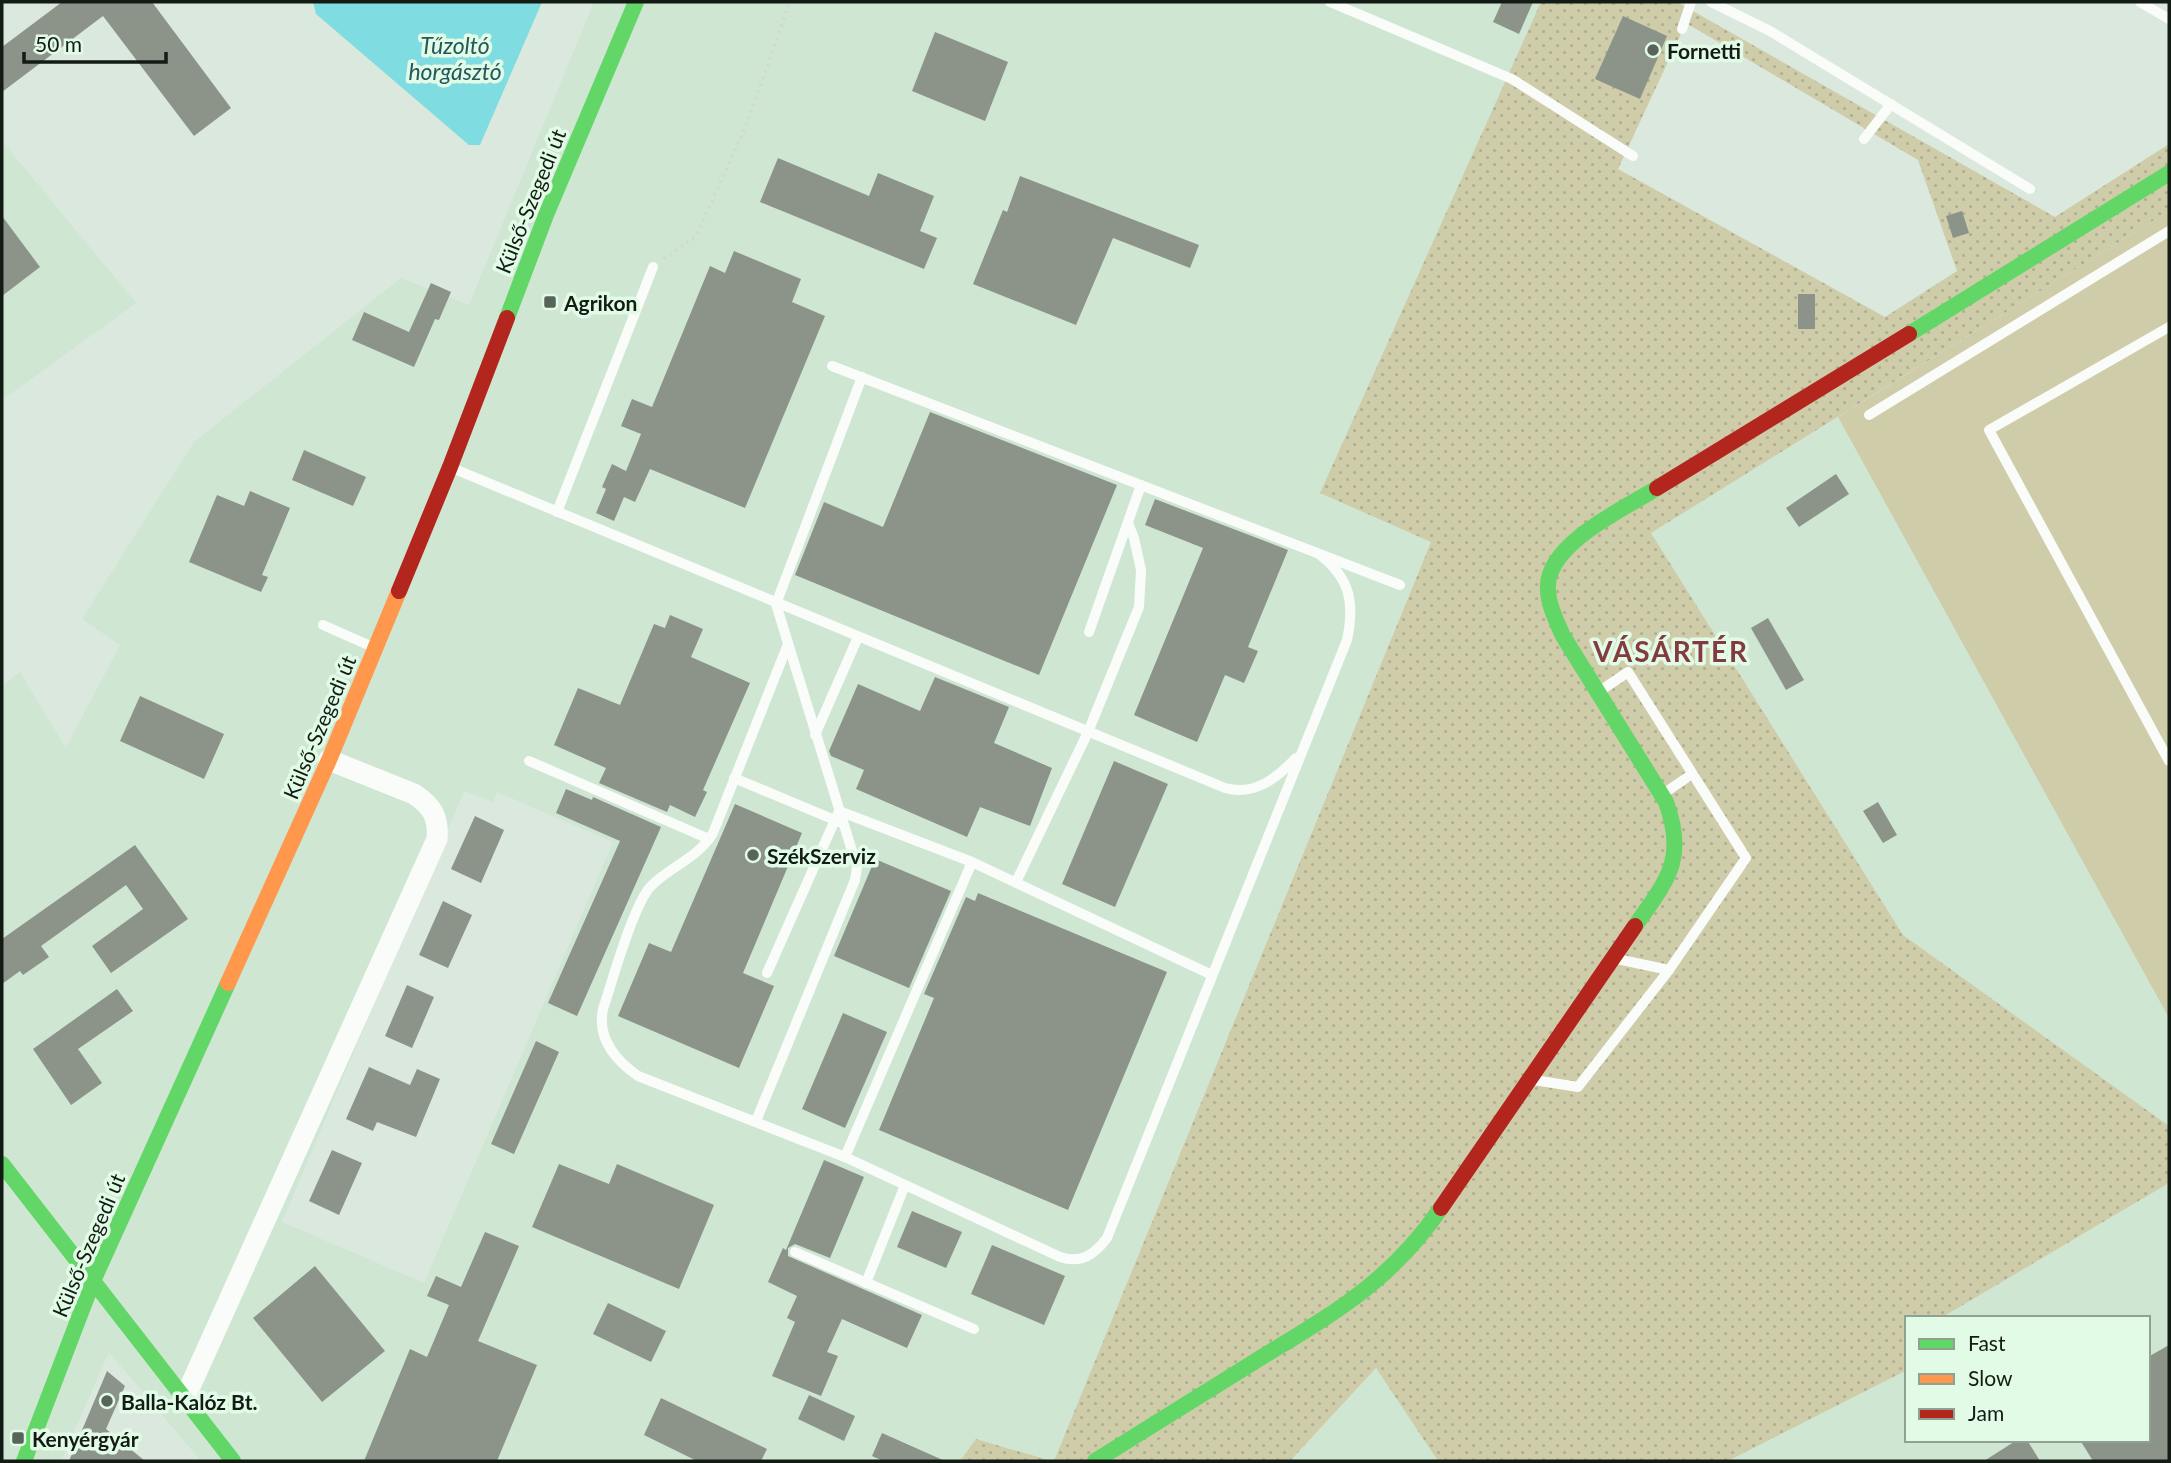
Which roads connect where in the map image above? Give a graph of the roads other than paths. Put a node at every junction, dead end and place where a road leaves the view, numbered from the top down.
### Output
1 (636, 2) edge
2 (1329, 2) edge
3 (1691, 2) edge
4 (1710, 2) edge
5 (2140, 2) edge
6 (2169, 19) edge
7 (1682, 29) dead end
8 (1891, 104) junction
9 (1864, 139) dead end
10 (1633, 156) dead end
11 (2169, 173) edge
12 (2030, 189) dead end
13 (2169, 231) edge
14 (653, 267) road end
15 (2169, 327) edge
16 (832, 366) dead end
17 (862, 377) junction
18 (1869, 415) dead end
19 (450, 467) junction
20 (1141, 485) junction
21 (557, 512) junction
22 (1128, 523) junction
23 (1319, 554) junction
24 (1400, 585) dead end
25 (776, 604) junction
26 (323, 625) dead end
27 (1088, 632) dead end
28 (858, 637) junction
29 (788, 644) junction
30 (375, 648) junction
31 (1599, 691) junction
32 (1088, 732) junction
33 (815, 735) junction
34 (1301, 753) junction
35 (329, 760) junction
36 (529, 761) dead end
37 (2169, 761) edge
38 (1692, 774) junction
39 (734, 779) junction
40 (1662, 795) junction
41 (839, 819) junction
42 (709, 839) junction
43 (972, 862) junction
44 (1016, 882) junction
45 (1615, 959) junction
46 (1669, 970) junction
47 (767, 972) dead end
48 (1212, 975) junction
49 (1531, 1079) junction
50 (756, 1121) junction
51 (845, 1157) junction
52 (2, 1164) edge
53 (905, 1185) junction
54 (795, 1252) dead end
55 (93, 1281) junction
56 (866, 1283) junction
57 (974, 1329) dead end
58 (184, 1400) junction
59 (24, 1461) edge
60 (233, 1461) edge
61 (1095, 1461) edge

1 - 19 street, Külső-Szegedi út
2 - 10 lane
3 - 7 lane
4 - 8 lane
5 - 6 lane
8 - 9 lane
8 - 12 lane
11 - 31 street
13 - 18 lane
14 - 21 lane
15 - 37 lane
16 - 17 lane
17 - 20 lane
17 - 25 lane
19 - 21 lane
19 - 30 street, Külső-Szegedi út
20 - 22 lane
20 - 23 lane
21 - 25 lane
22 - 27 lane
22 - 32 lane
23 - 24 lane
23 - 34 lane
25 - 28 lane
25 - 29 lane
26 - 30 lane
28 - 32 lane
28 - 33 lane
29 - 33 lane
29 - 39 lane
30 - 35 street, Külső-Szegedi út
31 - 38 lane
31 - 40 street
32 - 34 lane
32 - 44 lane
33 - 41 lane
34 - 48 lane
35 - 55 street, Külső-Szegedi út
35 - 58 street
36 - 42 lane
38 - 40 lane
38 - 46 lane
39 - 41 lane
39 - 42 lane
40 - 45 street
41 - 43 lane
41 - 47 lane
41 - 50 lane
42 - 50 lane
43 - 44 lane
43 - 51 lane
44 - 48 lane
45 - 46 lane
45 - 49 street
46 - 49 lane
48 - 53 lane
49 - 61 street
50 - 51 lane
51 - 53 lane
52 - 55 street
53 - 56 lane
54 - 56 lane
55 - 58 street
55 - 59 street, Külső-Szegedi út
56 - 57 lane
58 - 60 street

